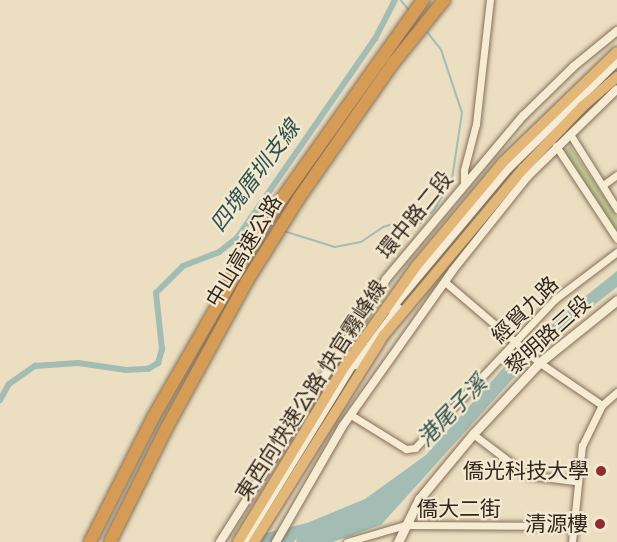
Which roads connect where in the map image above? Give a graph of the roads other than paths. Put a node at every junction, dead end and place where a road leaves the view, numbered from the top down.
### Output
1 (423, 0) edge
2 (444, 0) edge
3 (490, 0) edge
4 (617, 31) edge
5 (616, 55) edge
6 (617, 69) edge
7 (617, 77) edge
8 (617, 89) edge
9 (570, 134) junction
10 (556, 146) junction
11 (617, 175) edge
12 (464, 183) junction
13 (603, 185) junction
14 (617, 209) edge
15 (617, 238) edge
16 (617, 252) edge
17 (445, 282) junction
18 (617, 300) edge
19 (516, 343) junction
20 (539, 363) junction
21 (617, 392) edge
22 (602, 405) junction
23 (351, 415) junction
24 (472, 434) junction
25 (575, 481) junction
26 (405, 525) junction
27 (573, 526) junction
28 (92, 537) edge
29 (112, 538) edge
30 (220, 542) edge
31 (238, 542) edge
32 (246, 542) edge
33 (254, 542) edge
34 (276, 542) edge
35 (347, 542) edge
36 (398, 542) edge
37 (572, 542) edge

1 - 28 highway, 中山高速公路
2 - 29 highway, 中山高速公路
3 - 12 street
4 - 12 street, 環中路二段
5 - 31 highway, 東西向快速公路 快官霧峰線
5 - 32 street, 環中路二段
6 - 32 street
7 - 33 highway, 東西向快速公路 快官霧峰線
8 - 9 street
9 - 10 street
9 - 13 street
10 - 15 street
10 - 17 street
11 - 13 street
12 - 30 street, 環中路二段
13 - 14 street
16 - 19 street, 經貿九路
17 - 19 street
17 - 23 street
18 - 20 main road, 黎明路三段
19 - 20 street
19 - 23 street, 經貿九路
20 - 22 street
20 - 24 main road, 黎明路三段
21 - 22 street
22 - 25 street
23 - 34 street
24 - 25 street
24 - 26 main road, 黎明路三段
25 - 27 street
26 - 27 street, 僑大二街
26 - 35 street, 僑大二街
26 - 36 main road, 黎明路三段
27 - 37 street

